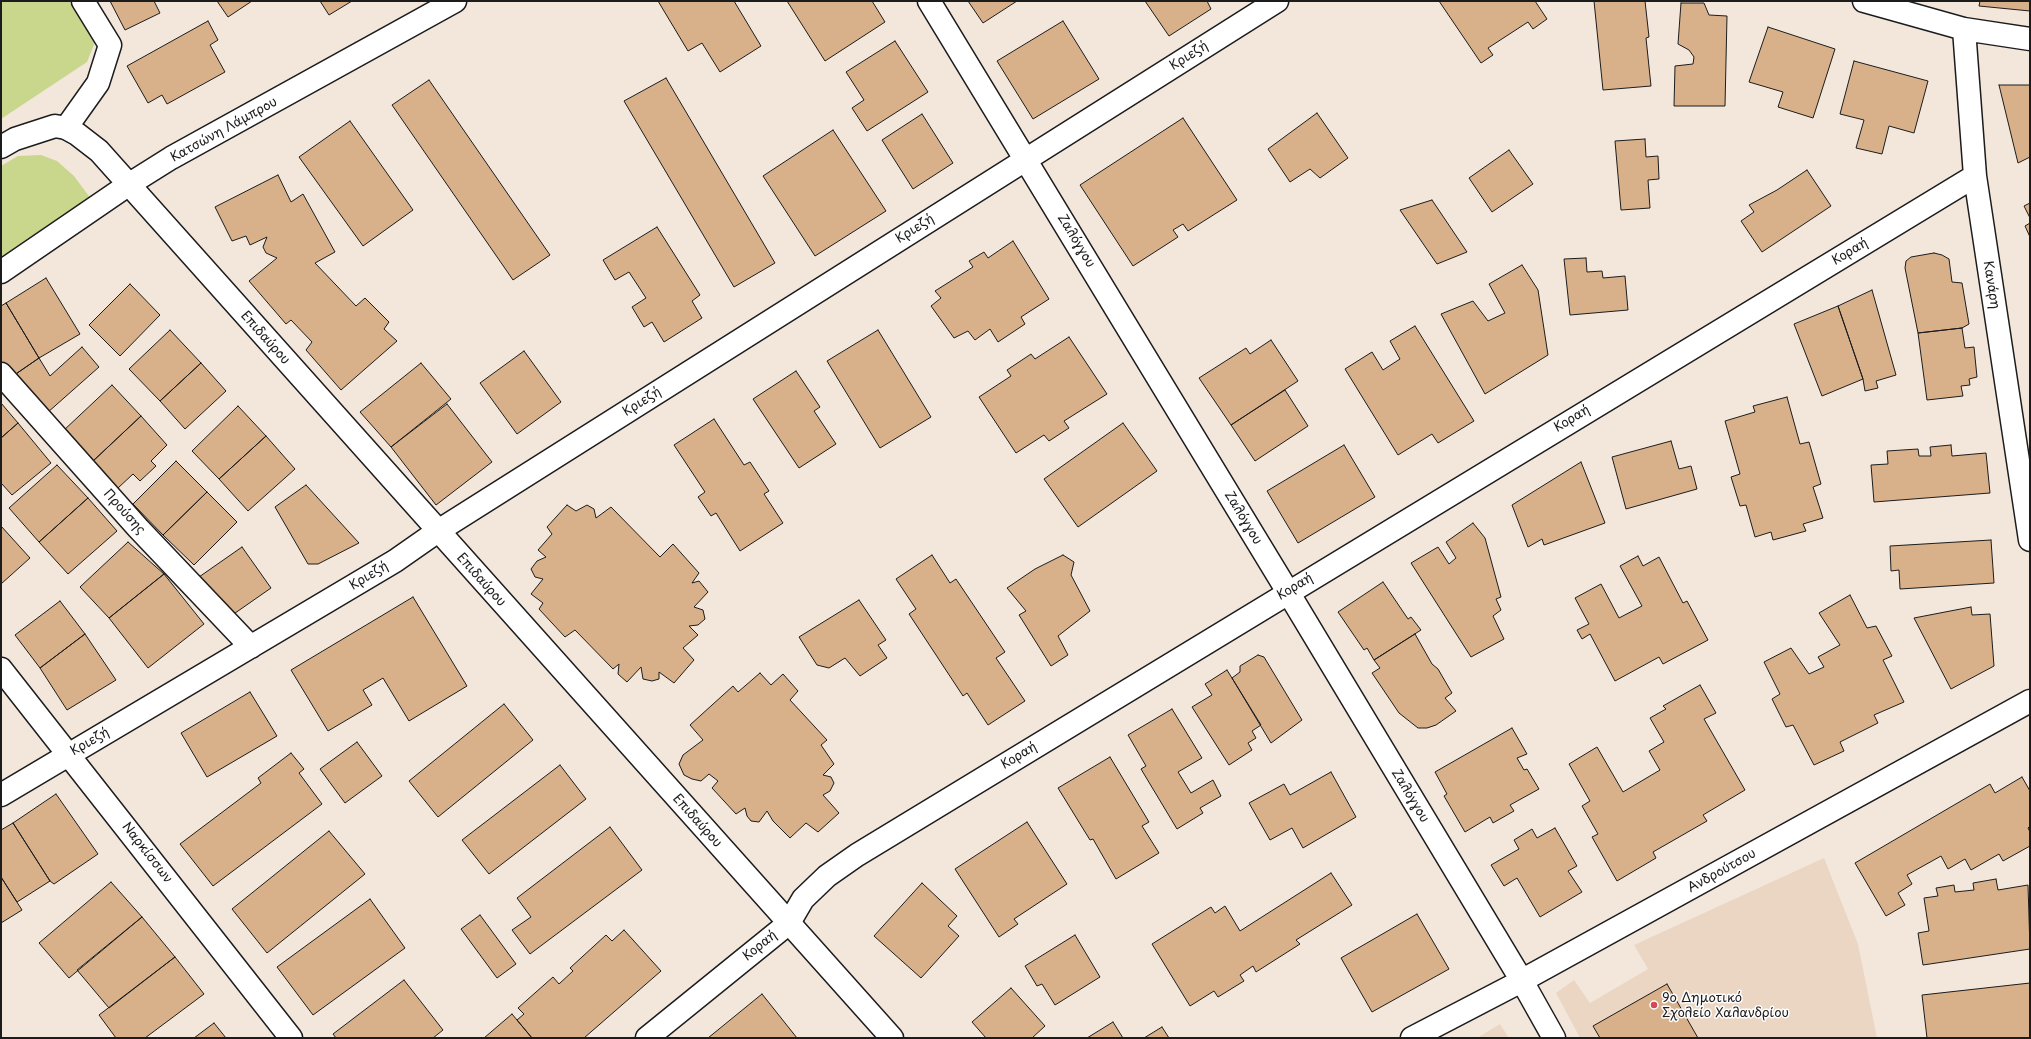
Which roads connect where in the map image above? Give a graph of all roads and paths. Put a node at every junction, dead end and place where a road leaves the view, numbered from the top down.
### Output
1 (83, 1) edge
2 (455, 1) edge
3 (929, 1) edge
4 (1277, 1) edge
5 (1864, 1) edge
6 (1964, 29) junction
7 (2030, 39) edge
8 (66, 128) junction
9 (1, 147) edge
10 (1026, 159) junction
11 (1975, 176) junction
12 (128, 185) junction
13 (1, 272) edge
14 (1, 374) edge
15 (438, 531) junction
16 (2030, 540) edge
17 (1288, 592) junction
18 (251, 647) junction
19 (1, 669) edge
20 (2030, 701) edge
21 (69, 754) junction
22 (1, 794) edge
23 (789, 923) junction
24 (1522, 981) junction
25 (291, 1038) edge
26 (647, 1038) edge
27 (892, 1038) edge
28 (1412, 1038) edge
29 (1554, 1038) edge

1 - 8 street
2 - 12 street, Κατσώνη Λάμπρου
3 - 10 street, Ζαλόγγου
4 - 10 street, Κριεζή
5 - 6 street
6 - 7 street
6 - 11 street, Κανάρη
8 - 9 street
8 - 12 street, Επιδαύρου
10 - 15 street, Κριεζή
10 - 17 street, Ζαλόγγου
11 - 16 street, Κανάρη
11 - 17 street, Κοραή
12 - 13 street, Κατσώνη Λάμπρου
12 - 15 street, Επιδαύρου
14 - 18 street, Προύσης
15 - 18 street, Κριεζή
15 - 23 street, Επιδαύρου
17 - 23 street, Κοραή
17 - 24 street, Ζαλόγγου
18 - 21 street, Κριεζή
19 - 21 street, Ναρκίσσων
20 - 24 street, Ανδρούτσου
21 - 22 street, Κριεζή
21 - 25 street, Ναρκίσσων
23 - 26 street, Κοραή
23 - 27 street, Επιδαύρου
24 - 28 street, Ανδρούτσου
24 - 29 street, Ζαλόγγου

